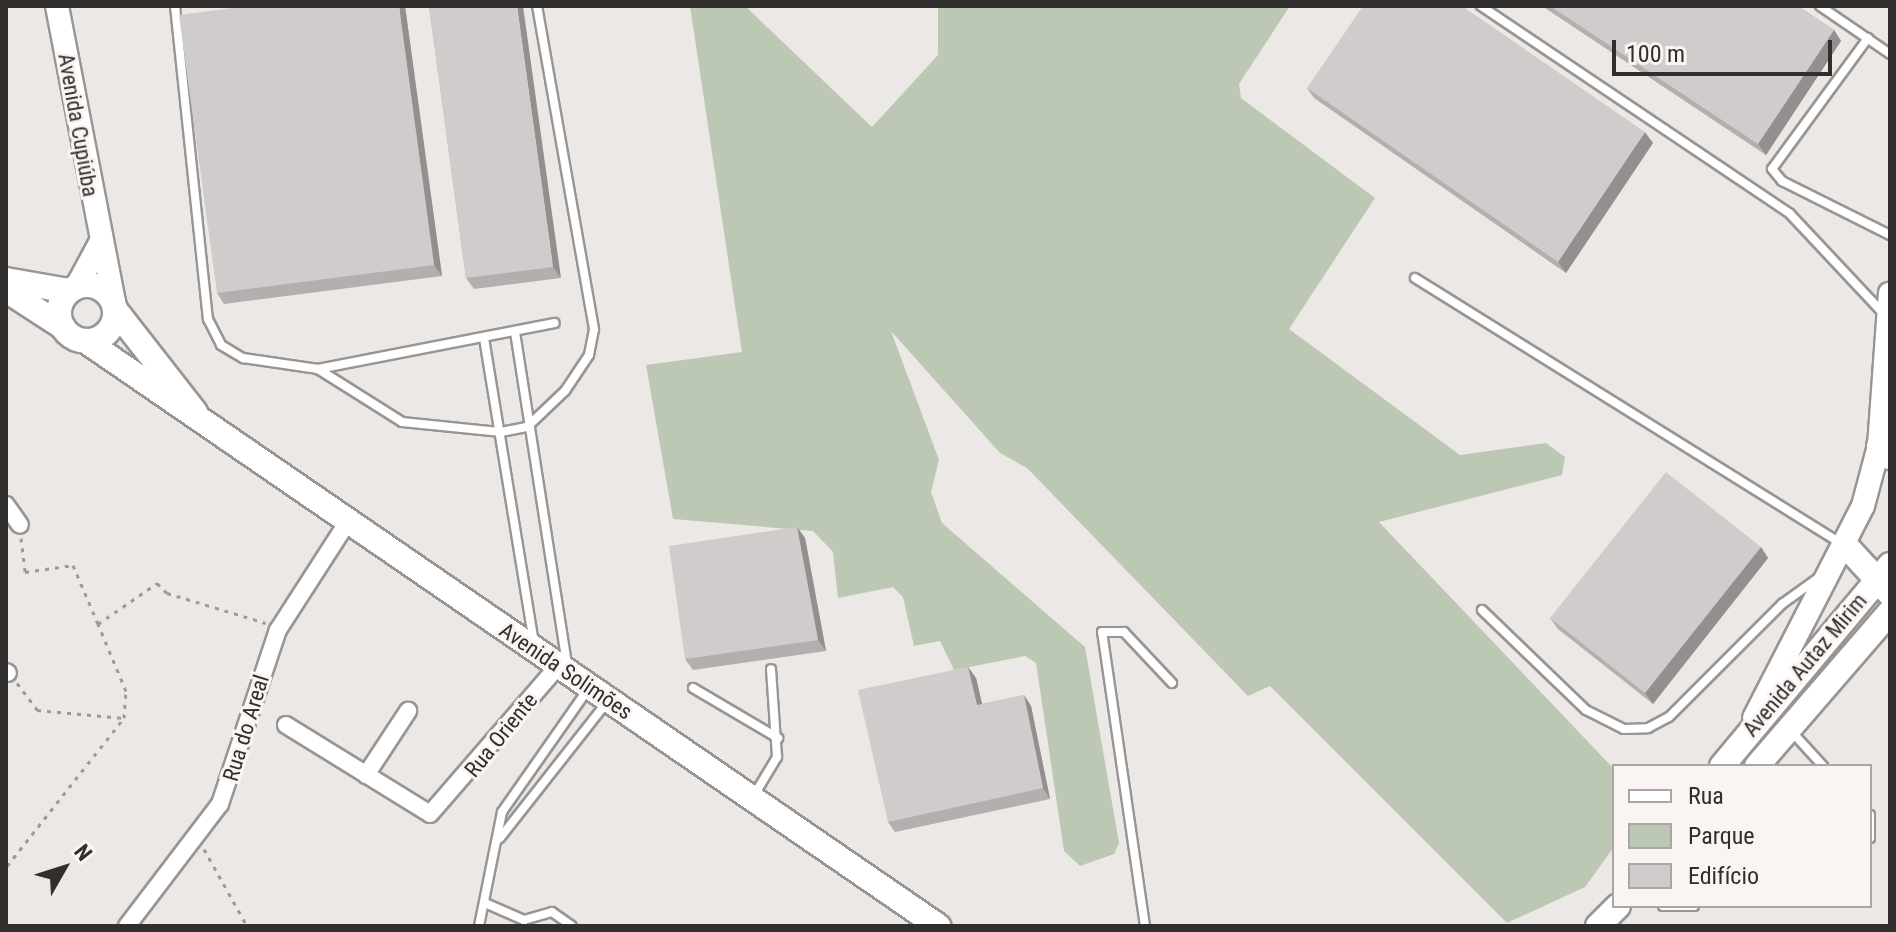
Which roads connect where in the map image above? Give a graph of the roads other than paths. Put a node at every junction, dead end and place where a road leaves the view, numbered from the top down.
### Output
1 (57, 6) edge
2 (175, 6) edge
3 (537, 6) edge
4 (1481, 6) edge
5 (1820, 6) edge
6 (1868, 38) junction
7 (1890, 54) edge
8 (1890, 235) edge
9 (99, 245) junction
10 (1415, 278) dead end
11 (73, 289) junction
12 (8, 293) edge
13 (1890, 293) edge
14 (115, 307) junction
15 (1887, 318) junction
16 (555, 323) dead end
17 (63, 327) junction
18 (515, 332) junction
19 (484, 338) junction
20 (86, 341) junction
21 (318, 369) junction
22 (196, 414) junction
23 (527, 427) junction
24 (501, 432) junction
25 (1886, 451) edge
26 (6, 505) edge
27 (349, 520) junction
28 (20, 525) road end
29 (1841, 558) junction
30 (1886, 579) edge
31 (1482, 610) dead end
32 (1890, 612) edge
33 (535, 650) junction
34 (563, 669) junction
35 (771, 669) dead end
36 (1172, 683) dead end
37 (693, 688) dead end
38 (598, 694) junction
39 (408, 711) dead end
40 (286, 725) dead end
41 (1788, 729) junction
42 (1746, 733) junction
43 (778, 738) junction
44 (1723, 764) edge
45 (1759, 764) edge
46 (1821, 764) edge
47 (366, 775) junction
48 (752, 798) junction
49 (500, 838) junction
50 (485, 903) junction
51 (522, 923) edge
52 (127, 926) edge
53 (479, 926) edge
54 (572, 926) edge
55 (938, 926) edge
56 (1145, 926) edge

1 - 9 street, Avenida Cupiúba
2 - 21 lane
3 - 23 lane
4 - 15 lane
5 - 6 lane
6 - 7 lane
6 - 8 lane
9 - 11 street
9 - 14 street, Avenida Cupiúba
10 - 29 lane
11 - 12 main road
11 - 14 main road
11 - 17 main road
12 - 17 main road
13 - 15 street
14 - 20 main road
14 - 22 main road, Avenida Solimões
15 - 25 street
16 - 18 lane
17 - 20 main road
18 - 19 lane
18 - 23 lane
19 - 21 lane
19 - 24 lane
20 - 22 main road, Avenida Solimões
21 - 24 lane
22 - 27 main road, Avenida Solimões
23 - 24 lane
23 - 34 lane
24 - 33 lane
25 - 29 street
26 - 28 street
27 - 33 main road, Avenida Solimões
27 - 52 street, Rua do Areal
29 - 30 main road
29 - 31 lane
29 - 42 street
30 - 42 main road, Avenida Autaz Mirim
32 - 41 main road, Avenida Autaz Mirim
33 - 34 main road, Avenida Solimões
34 - 38 main road, Avenida Solimões
34 - 47 street, Rua Oriente
35 - 43 lane
36 - 56 lane
37 - 43 lane
38 - 48 main road, Avenida Solimões
38 - 49 lane
38 - 49 lane
39 - 47 street
40 - 47 street
41 - 45 main road, Avenida Autaz Mirim
41 - 46 lane
42 - 44 main road, Avenida Autaz Mirim
43 - 48 lane
48 - 55 main road, Avenida Solimões
49 - 50 lane
50 - 51 lane
50 - 53 lane
51 - 54 lane

